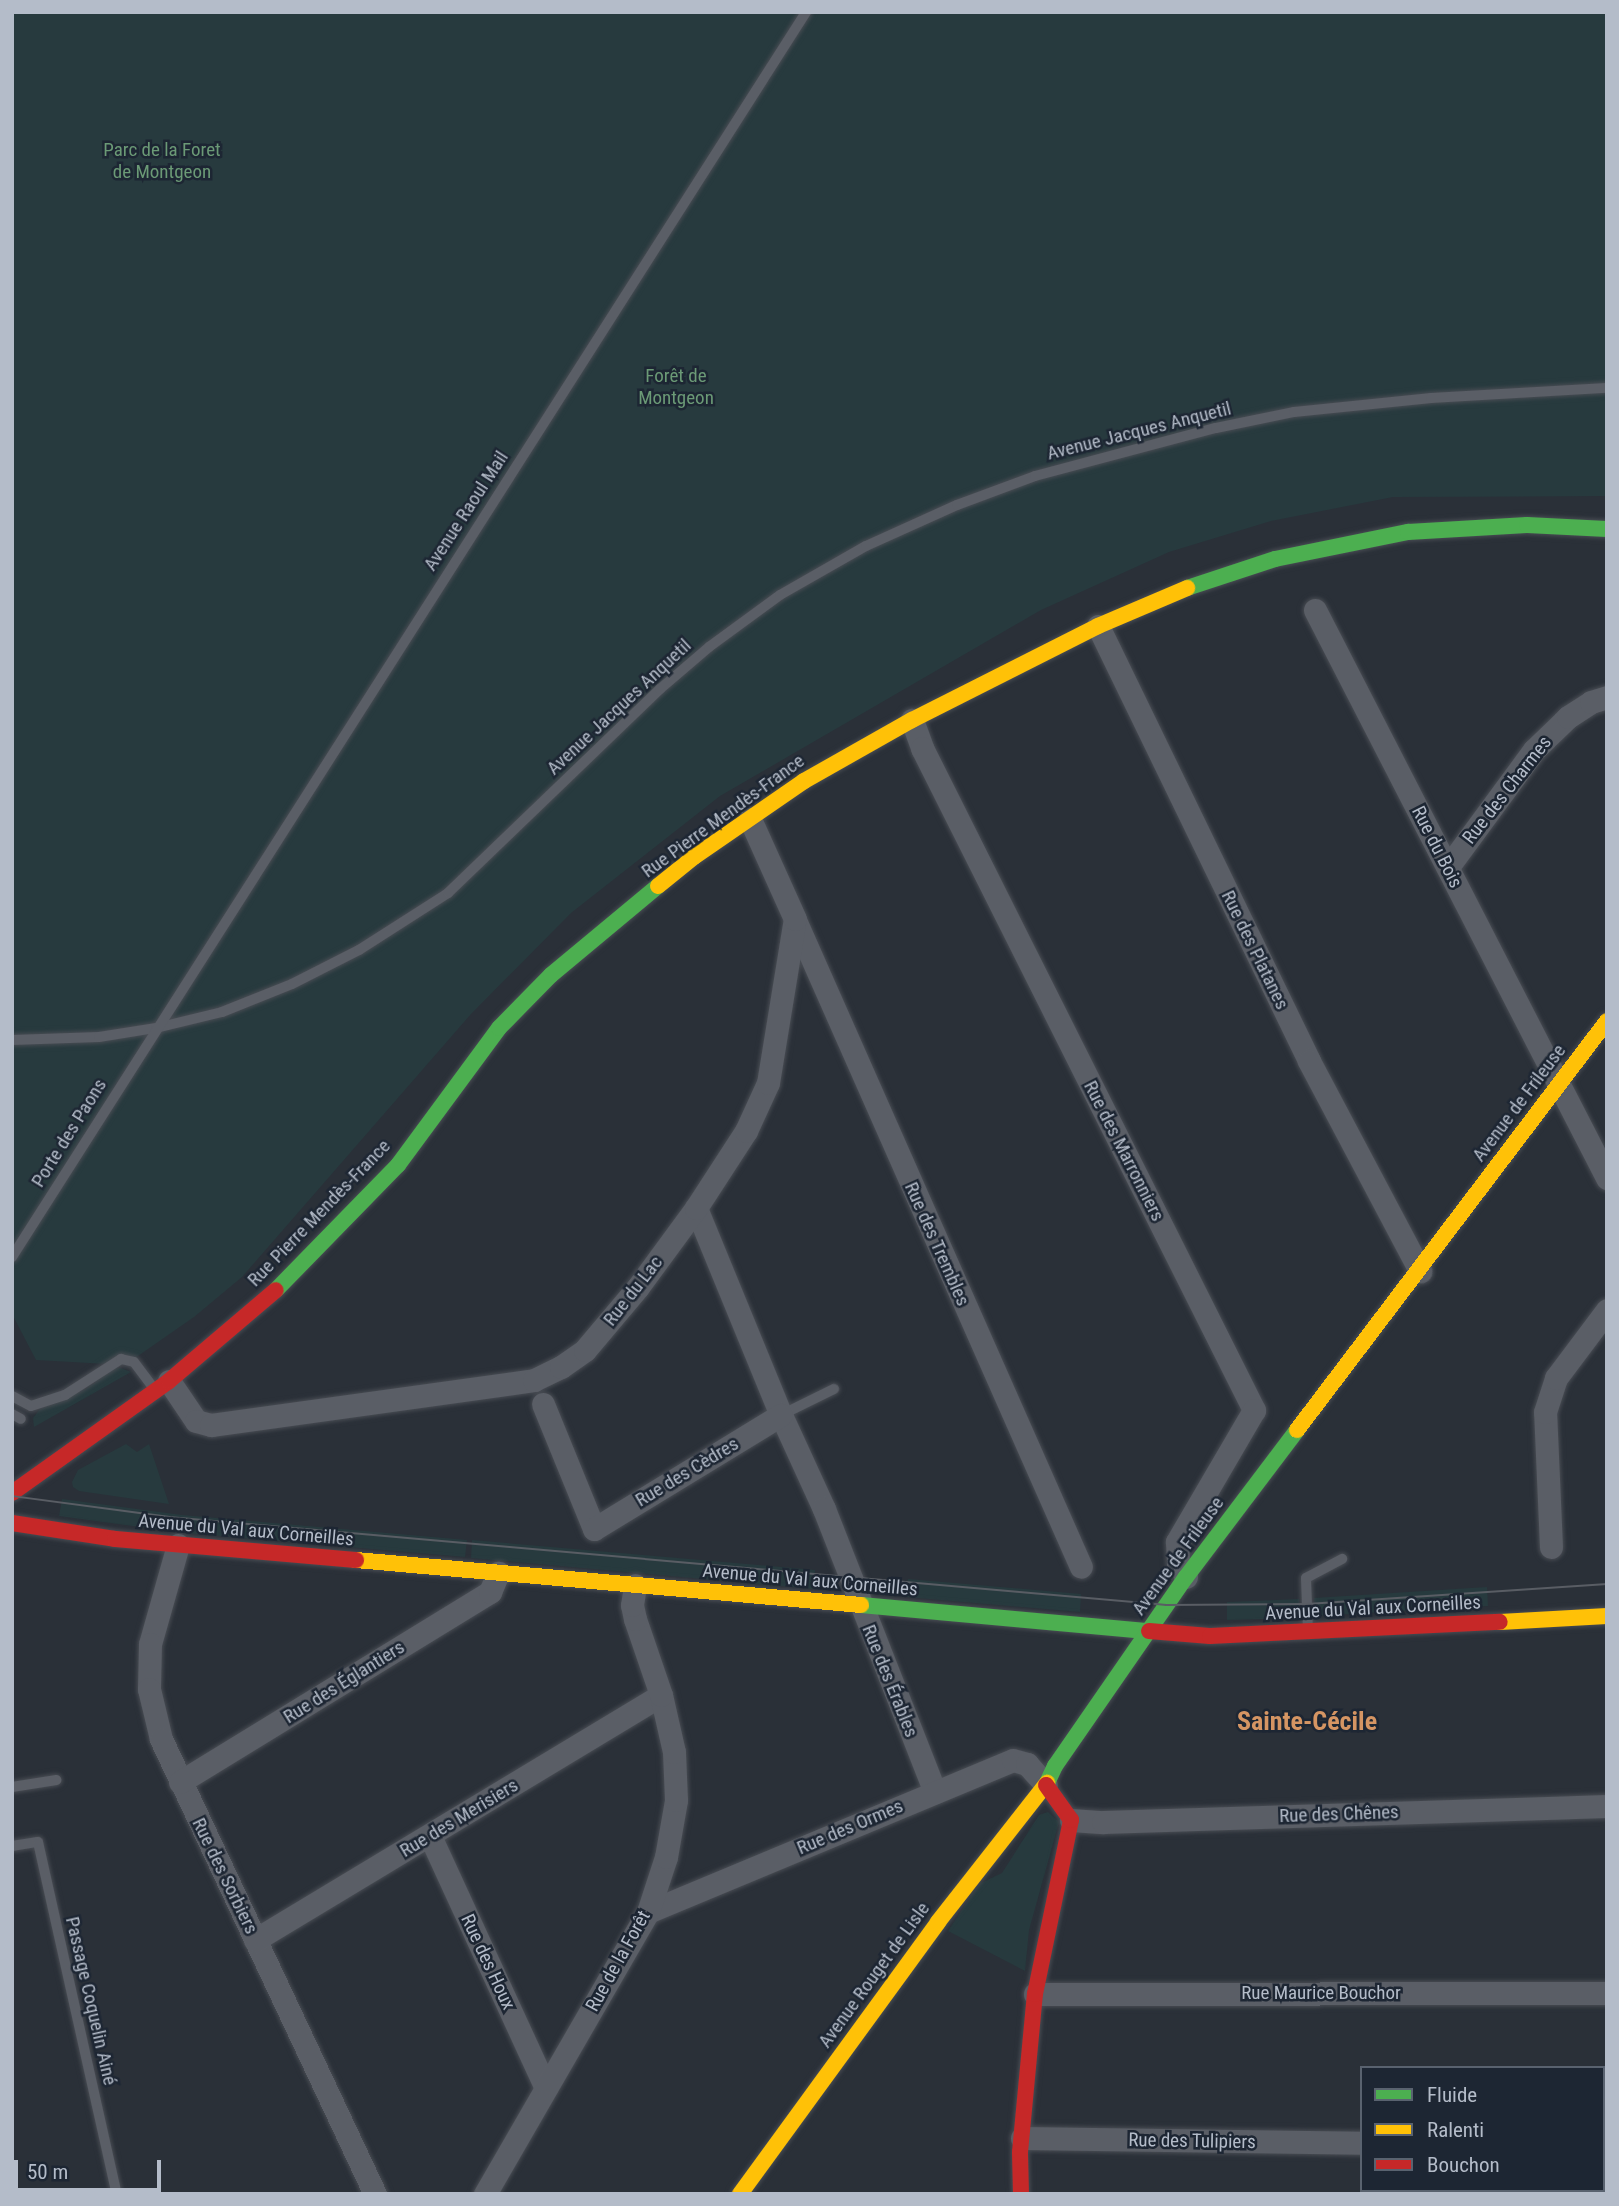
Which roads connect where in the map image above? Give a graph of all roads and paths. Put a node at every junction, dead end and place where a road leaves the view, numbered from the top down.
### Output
1 (806, 12) edge
2 (1607, 388) edge
3 (1607, 529) edge
4 (1315, 610) dead end
5 (1098, 625) junction
6 (1607, 697) edge
7 (912, 720) junction
8 (750, 819) junction
9 (1448, 867) junction
10 (795, 919) junction
11 (1607, 1021) edge
12 (156, 1028) junction
13 (12, 1040) edge
14 (1558, 1085) junction
15 (1607, 1178) edge
16 (696, 1208) junction
17 (12, 1257) edge
18 (1420, 1271) junction
19 (1607, 1310) edge
20 (162, 1386) junction
21 (834, 1389) dead end
22 (12, 1396) edge
23 (543, 1404) dead end
24 (781, 1415) junction
25 (12, 1493) edge
26 (12, 1523) edge
27 (178, 1545) junction
28 (1552, 1547) dead end
29 (1342, 1559) dead end
30 (1081, 1567) dead end
31 (498, 1573) junction
32 (1186, 1577) junction
33 (635, 1585) junction
34 (860, 1605) junction
35 (1607, 1616) edge
36 (1150, 1631) junction
37 (1308, 1633) junction
38 (661, 1695) junction
39 (55, 1780) dead end
40 (180, 1783) junction
41 (1046, 1785) junction
42 (12, 1787) edge
43 (935, 1792) junction
44 (1607, 1806) edge
45 (1071, 1820) junction
46 (430, 1836) junction
47 (12, 1846) edge
48 (648, 1912) junction
49 (256, 1940) junction
50 (1607, 1993) edge
51 (1035, 1994) junction
52 (546, 2088) junction
53 (1022, 2138) junction
54 (1360, 2143) edge
55 (117, 2194) edge
56 (375, 2194) edge
57 (485, 2194) edge
58 (740, 2194) edge
59 (1021, 2194) edge

1 - 12 lane, Avenue Raoul Mail
2 - 12 lane, Avenue Jacques Anquetil
3 - 5 street, Rue Pierre Mendès-France
4 - 9 street, Rue du Bois
5 - 7 street, Rue Pierre Mendès-France
5 - 18 street, Rue des Platanes
6 - 9 street, Rue des Charmes
7 - 8 street, Rue Pierre Mendès-France
7 - 32 street, Rue des Marronniers
8 - 10 street
8 - 20 street, Rue Pierre Mendès-France
9 - 14 street, Rue du Bois
10 - 16 street, Rue du Lac
10 - 30 street, Rue des Trembles
11 - 14 street, Avenue de Frileuse
12 - 13 lane, Avenue Jacques Anquetil
12 - 17 lane, Porte des Paons
14 - 15 street, Rue du Bois
14 - 18 street, Avenue de Frileuse
16 - 20 street, Rue du Lac
16 - 24 street, Rue des Érables
18 - 32 street, Avenue de Frileuse
19 - 28 street
20 - 22 lane
20 - 25 street, Rue Pierre Mendès-France
21 - 24 lane
23 - 24 street, Rue des Cèdres
24 - 34 street, Rue des Érables
26 - 27 street, Avenue du Val aux Corneilles
27 - 31 street, Avenue du Val aux Corneilles
27 - 40 street, Rue des Sorbiers
29 - 37 lane
31 - 33 street, Avenue du Val aux Corneilles
31 - 40 street, Rue des Églantiers
32 - 36 street, Avenue de Frileuse
33 - 34 street, Avenue du Val aux Corneilles
33 - 38 street, Rue de la Forêt
34 - 36 street, Avenue du Val aux Corneilles
34 - 43 street, Rue des Érables
35 - 37 street, Avenue du Val aux Corneilles
36 - 37 street, Avenue du Val aux Corneilles
36 - 41 street, Avenue de Frileuse
38 - 46 street, Rue des Merisiers
38 - 48 street, Rue de la Forêt
39 - 42 lane
40 - 49 street, Rue des Sorbiers
41 - 43 street, Rue des Ormes
41 - 45 street
41 - 58 street, Avenue Rouget de Lisle
43 - 48 street, Rue des Ormes
44 - 45 street, Rue des Chênes
45 - 51 street
46 - 49 street, Rue des Merisiers
46 - 52 street, Rue des Houx
47 - 55 lane, Passage Coquelin Ainé
48 - 52 street, Rue de la Forêt
49 - 56 street, Rue des Sorbiers
50 - 51 street, Rue Maurice Bouchor
51 - 53 street
52 - 57 street, Rue de la Forêt
53 - 54 street, Rue des Tulipiers
53 - 59 street

